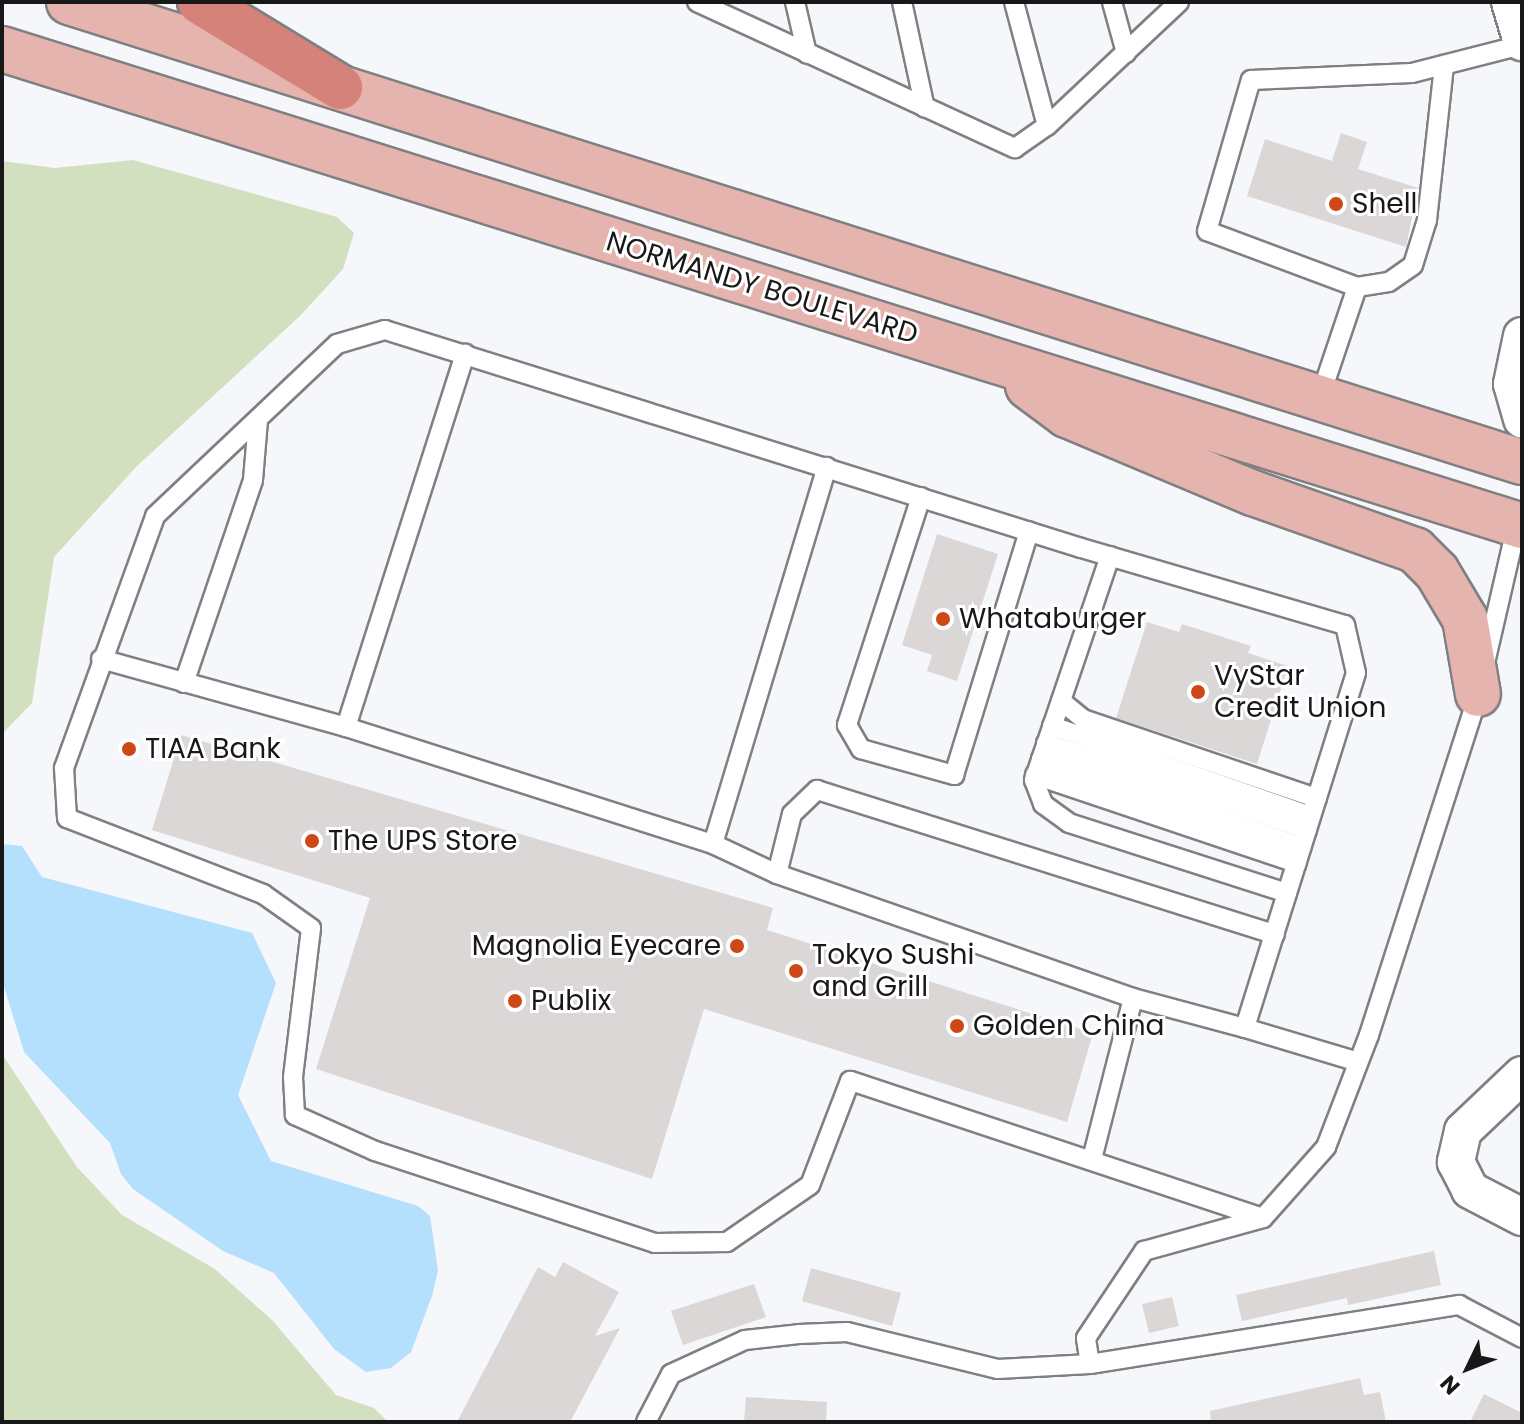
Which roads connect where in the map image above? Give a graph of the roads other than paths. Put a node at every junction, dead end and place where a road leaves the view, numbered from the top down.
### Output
1 (69, 2) edge
2 (200, 2) edge
3 (697, 2) edge
4 (795, 2) edge
5 (902, 2) edge
6 (1014, 2) edge
7 (1112, 2) edge
8 (1179, 2) edge
9 (1510, 2) edge
10 (1522, 43) edge
11 (2, 49) edge
12 (1126, 53) junction
13 (807, 54) junction
14 (1444, 65) junction
15 (340, 87) junction
16 (925, 108) junction
17 (1047, 126) junction
18 (652, 186) junction
19 (632, 247) junction
20 (1357, 287) junction
21 (1522, 336) edge
22 (465, 354) junction
23 (994, 361) junction
24 (1320, 397) junction
25 (258, 420) junction
26 (1522, 420) edge
27 (1522, 462) edge
28 (827, 467) junction
29 (921, 497) junction
30 (1520, 519) edge
31 (1029, 531) junction
32 (1110, 556) junction
33 (101, 659) junction
34 (184, 683) junction
35 (1478, 694) junction
36 (1061, 701) junction
37 (346, 727) junction
38 (1044, 751) junction
39 (1307, 831) junction
40 (713, 844) junction
41 (777, 874) junction
42 (1287, 893) junction
43 (1275, 934) junction
44 (1133, 998) junction
45 (1245, 1028) junction
46 (1358, 1062) junction
47 (1522, 1075) edge
48 (1092, 1159) junction
49 (1522, 1217) edge
50 (1263, 1218) junction
51 (1522, 1338) edge
52 (1090, 1364) junction
53 (646, 1422) edge

1 - 15 main road
2 - 15 highway
3 - 13 lane
4 - 13 lane
5 - 16 lane
6 - 17 lane
7 - 12 lane
8 - 12 lane
9 - 10 street
10 - 14 lane
11 - 19 main road, NORMANDY BOULEVARD
12 - 17 lane
13 - 16 lane
14 - 20 lane
14 - 20 lane
15 - 18 main road
16 - 17 lane
18 - 19 main road
18 - 24 main road
19 - 23 main road, NORMANDY BOULEVARD
20 - 24 lane
21 - 26 street
22 - 25 lane
22 - 28 lane
22 - 37 lane
23 - 30 main road, NORMANDY BOULEVARD
23 - 35 main road
24 - 27 main road
25 - 33 lane
25 - 34 lane
28 - 29 lane
28 - 40 lane
29 - 31 lane
29 - 31 lane
30 - 35 lane
31 - 32 lane
32 - 36 lane
32 - 39 lane
33 - 34 lane
33 - 48 lane
34 - 37 lane
35 - 46 lane
36 - 38 lane
36 - 39 lane
37 - 40 lane
38 - 39 lane
38 - 39 lane
38 - 42 lane
39 - 42 lane
40 - 41 lane
41 - 43 lane
41 - 44 lane
42 - 43 lane
43 - 45 lane
44 - 45 lane
44 - 48 lane
45 - 46 lane
46 - 50 lane
47 - 49 street
48 - 50 lane
50 - 52 lane
51 - 52 lane
52 - 53 lane

